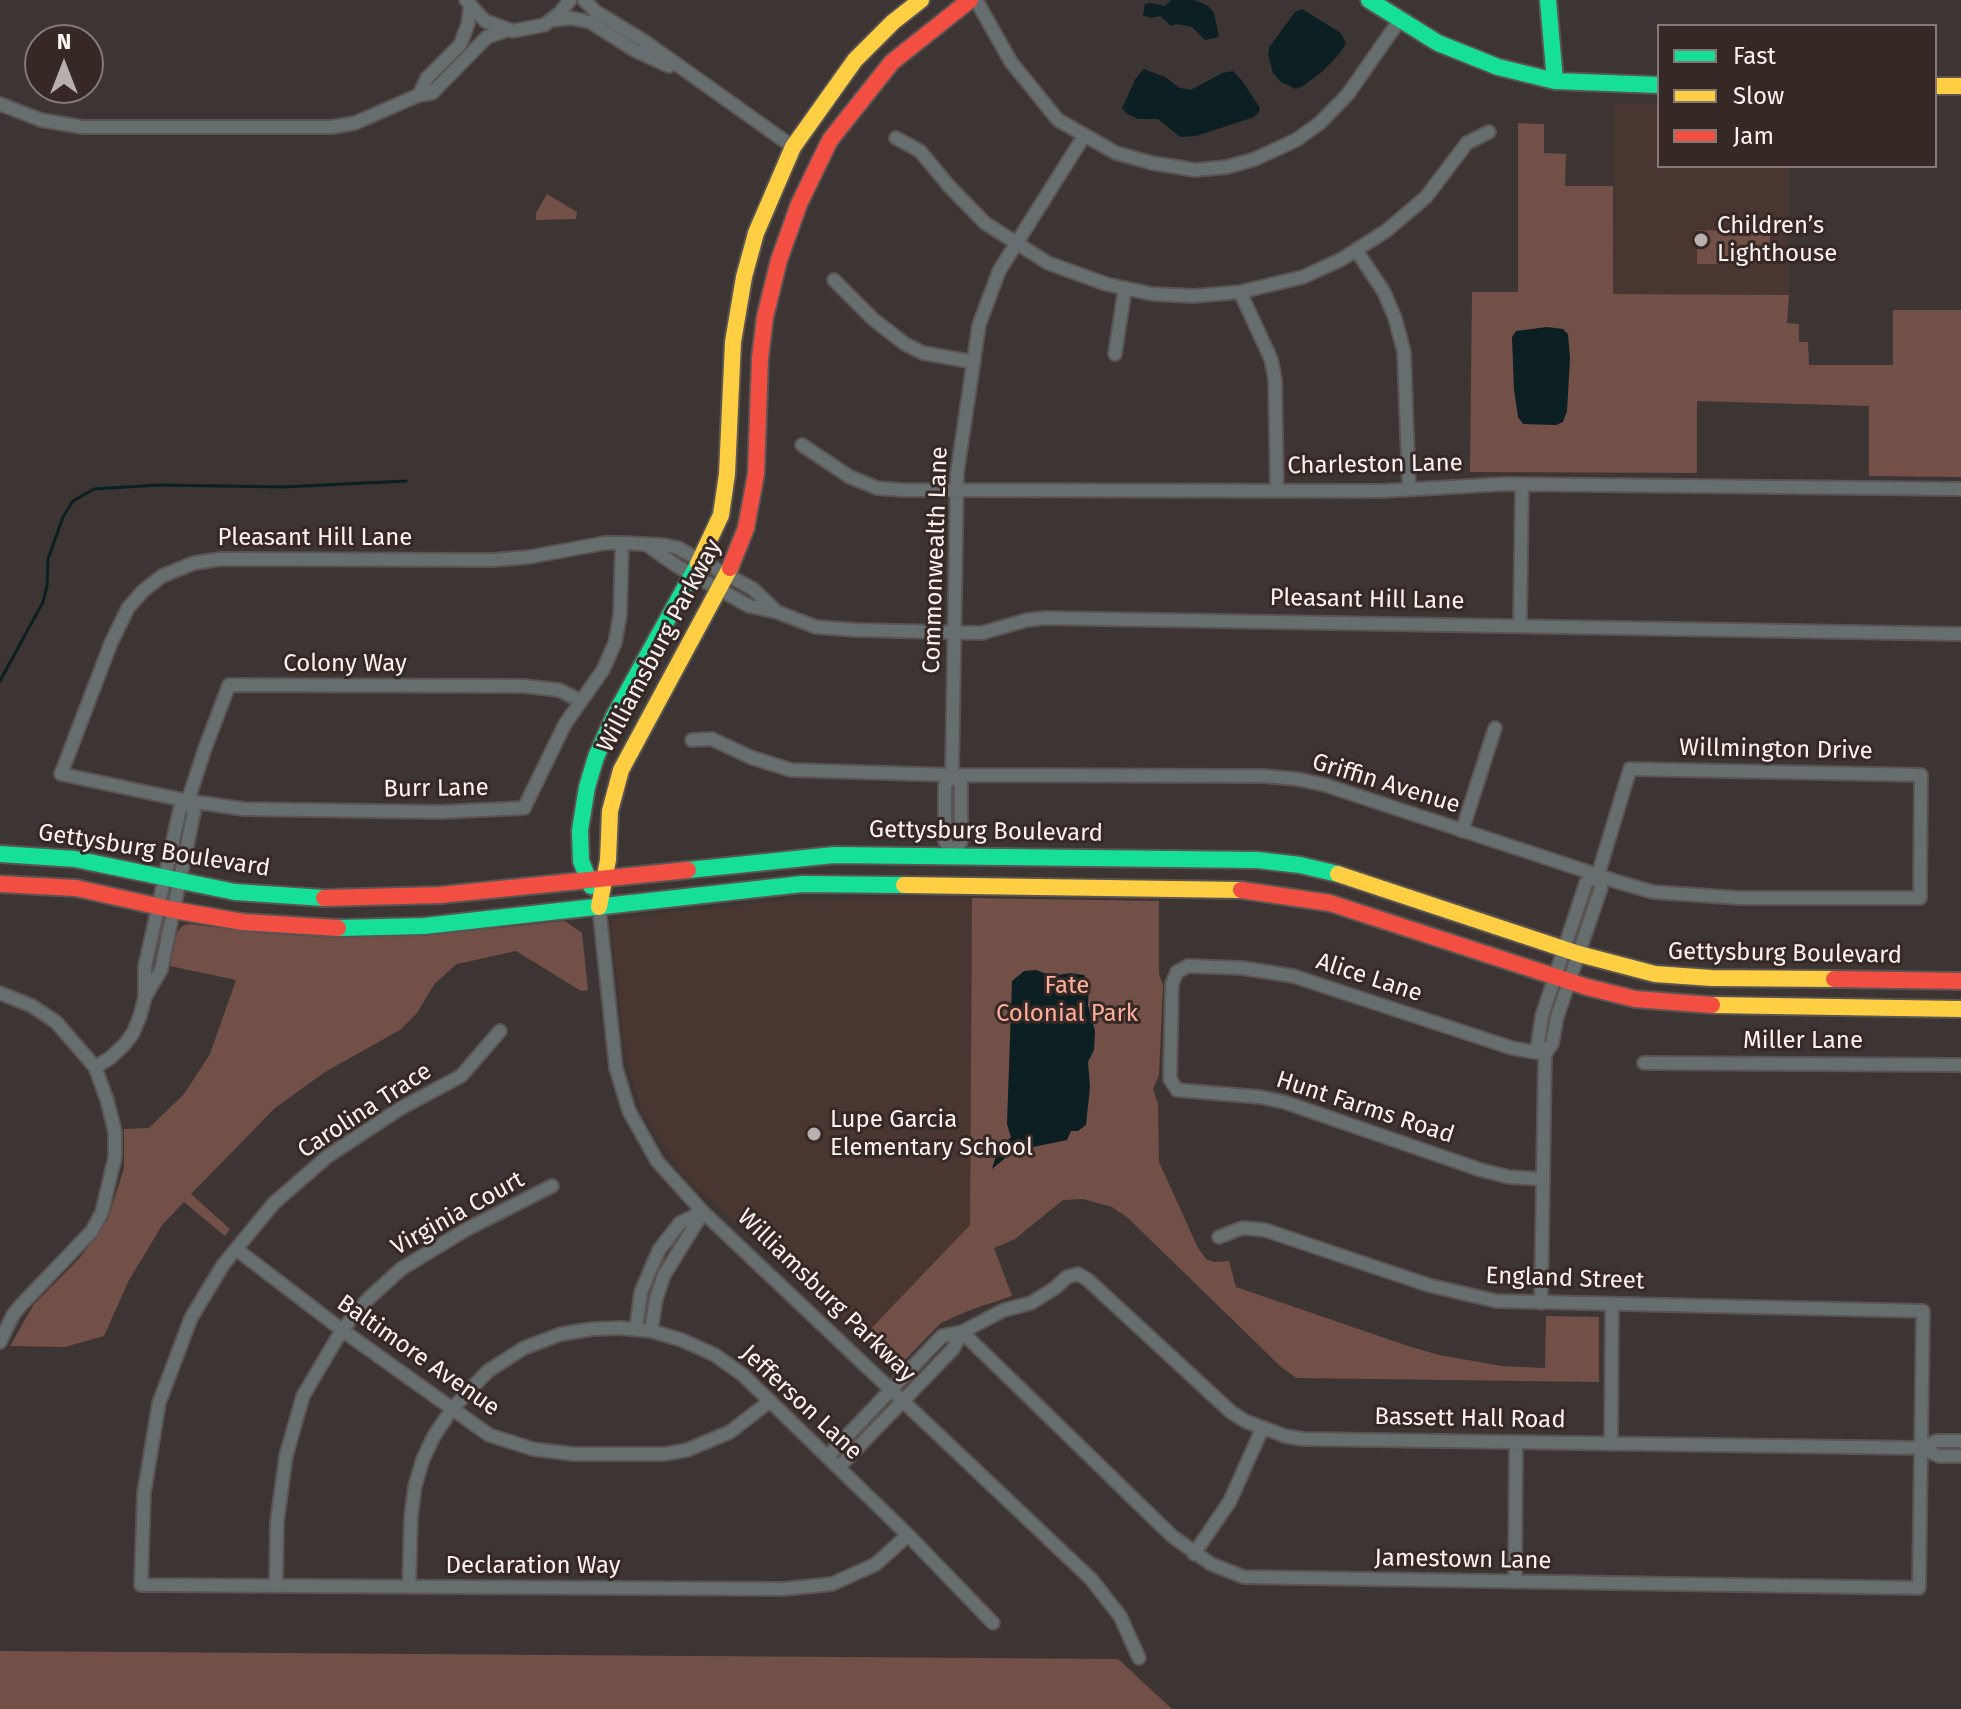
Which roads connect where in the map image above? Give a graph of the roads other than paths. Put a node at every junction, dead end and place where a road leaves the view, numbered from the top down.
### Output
1 (570, 0) edge
2 (584, 0) edge
3 (921, 0) edge
4 (973, 0) edge
5 (1369, 0) edge
6 (1548, 0) edge
7 (468, 4) edge
8 (552, 20) junction
9 (1399, 21) junction
10 (508, 30) junction
11 (690, 75) junction
12 (1555, 81) junction
13 (1657, 85) edge
14 (1937, 86) edge
15 (1961, 86) edge
16 (419, 95) junction
17 (0, 104) edge
18 (1489, 132) dead end
19 (1084, 136) junction
20 (896, 138) dead end
21 (793, 147) junction
22 (817, 163) junction
23 (1017, 244) junction
24 (1356, 250) junction
25 (834, 280) dead end
26 (1125, 288) junction
27 (1240, 292) junction
28 (740, 295) junction
29 (768, 301) junction
30 (1115, 354) dead end
31 (974, 362) junction
32 (802, 445) dead end
33 (1522, 484) junction
34 (1409, 488) junction
35 (1961, 489) edge
36 (1277, 490) junction
37 (956, 492) junction
38 (622, 543) junction
39 (697, 568) junction
40 (723, 582) junction
41 (1520, 624) junction
42 (953, 634) junction
43 (1961, 634) edge
44 (581, 701) junction
45 (1495, 728) dead end
46 (692, 740) dead end
47 (61, 774) joint
48 (952, 775) junction
49 (188, 801) junction
50 (1462, 831) junction
51 (0, 854) edge
52 (953, 855) junction
53 (1598, 875) junction
54 (597, 879) junction
55 (172, 881) junction
56 (0, 884) edge
57 (953, 885) junction
58 (1920, 898) joint
59 (599, 907) junction
60 (166, 908) junction
61 (1571, 952) junction
62 (1562, 979) junction
63 (1961, 981) edge
64 (0, 993) edge
65 (1961, 1009) edge
66 (500, 1031) dead end
67 (1545, 1054) junction
68 (1644, 1063) dead end
69 (1961, 1065) edge
70 (95, 1067) junction
71 (1174, 1087) joint
72 (1543, 1179) junction
73 (552, 1186) dead end
74 (703, 1212) junction
75 (1219, 1237) dead end
76 (236, 1249) junction
77 (1541, 1303) junction
78 (1612, 1304) junction
79 (0, 1308) edge
80 (13, 1315) junction
81 (636, 1329) junction
82 (342, 1330) junction
83 (651, 1331) junction
84 (962, 1332) junction
85 (0, 1342) edge
86 (890, 1391) junction
87 (770, 1401) junction
88 (902, 1402) junction
89 (452, 1409) junction
90 (1262, 1429) junction
91 (1961, 1441) edge
92 (1516, 1442) junction
93 (1611, 1444) junction
94 (1920, 1448) junction
95 (1961, 1456) edge
96 (827, 1457) junction
97 (839, 1467) junction
98 (908, 1535) junction
99 (1194, 1554) junction
100 (1515, 1582) junction
101 (141, 1585) joint
102 (276, 1586) junction
103 (409, 1587) junction
104 (993, 1623) dead end
105 (1139, 1658) dead end

1 - 8 street
2 - 11 street
3 - 21 street, Williamsburg Parkway
4 - 19 street
4 - 22 street, Williamsburg Parkway
5 - 9 street
6 - 12 street
7 - 10 street
7 - 16 street
8 - 10 street
8 - 11 street
9 - 12 street
9 - 19 street
10 - 16 street
11 - 21 street
12 - 13 street
14 - 15 street
16 - 17 street
18 - 24 street
19 - 23 street, Commonwealth Lane
20 - 23 street
21 - 22 street
21 - 28 street, Williamsburg Parkway
22 - 29 street, Williamsburg Parkway
23 - 26 street
23 - 31 street, Commonwealth Lane
24 - 27 street
24 - 34 street
25 - 31 street
26 - 27 street
26 - 30 street
27 - 36 street
28 - 29 street
28 - 39 street, Williamsburg Parkway
29 - 40 street, Williamsburg Parkway
31 - 37 street, Commonwealth Lane
32 - 37 street, Charleston Lane
33 - 34 street, Charleston Lane
33 - 35 street, Charleston Lane
33 - 41 street
34 - 36 street, Charleston Lane
36 - 37 street, Charleston Lane
37 - 42 street, Commonwealth Lane
38 - 39 street, Pleasant Hill Lane
38 - 44 street, Burr Lane
38 - 47 street, Pleasant Hill Lane
39 - 40 street, Pleasant Hill Lane
39 - 54 street, Williamsburg Parkway
40 - 42 street, Pleasant Hill Lane
40 - 54 street, Williamsburg Parkway
41 - 42 street, Pleasant Hill Lane
41 - 43 street, Pleasant Hill Lane
42 - 48 street, Commonwealth Lane
44 - 49 street, Burr Lane
44 - 49 street, Colony Way
45 - 50 street
46 - 48 street, Griffin Avenue
47 - 49 street, Burr Lane
48 - 50 street, Griffin Avenue
48 - 52 street, Commonwealth Lane
49 - 55 street, Colony Way
50 - 53 street, Griffin Avenue
51 - 55 street, Gettysburg Boulevard
52 - 54 street, Gettysburg Boulevard
52 - 57 street
52 - 61 street, Gettysburg Boulevard
53 - 58 street, Griffin Avenue
53 - 58 street, Willmington Drive
53 - 61 street
54 - 55 street, Gettysburg Boulevard
54 - 59 street, Williamsburg Parkway
55 - 60 street, Colony Way
56 - 60 street, Gettysburg Boulevard
57 - 59 street, Gettysburg Boulevard
57 - 62 street, Gettysburg Boulevard
59 - 60 street, Gettysburg Boulevard
59 - 74 street, Williamsburg Parkway
60 - 70 street, Colony Way
61 - 62 street
61 - 63 street, Gettysburg Boulevard
62 - 65 street, Gettysburg Boulevard
62 - 67 street
64 - 70 street
66 - 76 street, Carolina Trace
67 - 71 street, Alice Lane
67 - 72 street
68 - 69 street, Miller Lane
70 - 80 street
71 - 72 street, Hunt Farms Road
72 - 77 street
73 - 82 street, Virginia Court
74 - 81 street
74 - 83 street
74 - 86 street, Williamsburg Parkway
75 - 77 street, England Street
76 - 82 street, Baltimore Avenue
76 - 101 street, Carolina Trace
77 - 78 street, England Street
78 - 93 street
78 - 94 street, England Street
79 - 80 street
80 - 85 street
81 - 83 street, Jefferson Lane
81 - 89 street, Jefferson Lane
82 - 89 street, Baltimore Avenue
82 - 102 street, Virginia Court
83 - 87 street, Jefferson Lane
84 - 86 street
84 - 88 street
84 - 90 street, Bassett Hall Road
84 - 99 street, Jamestown Lane
86 - 88 street, Williamsburg Parkway
86 - 96 street
87 - 89 street, Baltimore Avenue
87 - 96 street, Jefferson Lane
88 - 97 street
88 - 105 street, Williamsburg Parkway
89 - 103 street, Jefferson Lane
90 - 92 street, Bassett Hall Road
90 - 99 street
91 - 94 street, Bassett Hall Road
92 - 93 street, Bassett Hall Road
92 - 100 street
93 - 94 street, Bassett Hall Road
94 - 95 street, Bassett Hall Road
94 - 100 street, Jamestown Lane
96 - 97 street, Jefferson Lane
97 - 98 street, Jefferson Lane
98 - 103 street, Declaration Way
98 - 104 street, Jefferson Lane
99 - 100 street, Jamestown Lane
101 - 102 street, Declaration Way
102 - 103 street, Declaration Way

